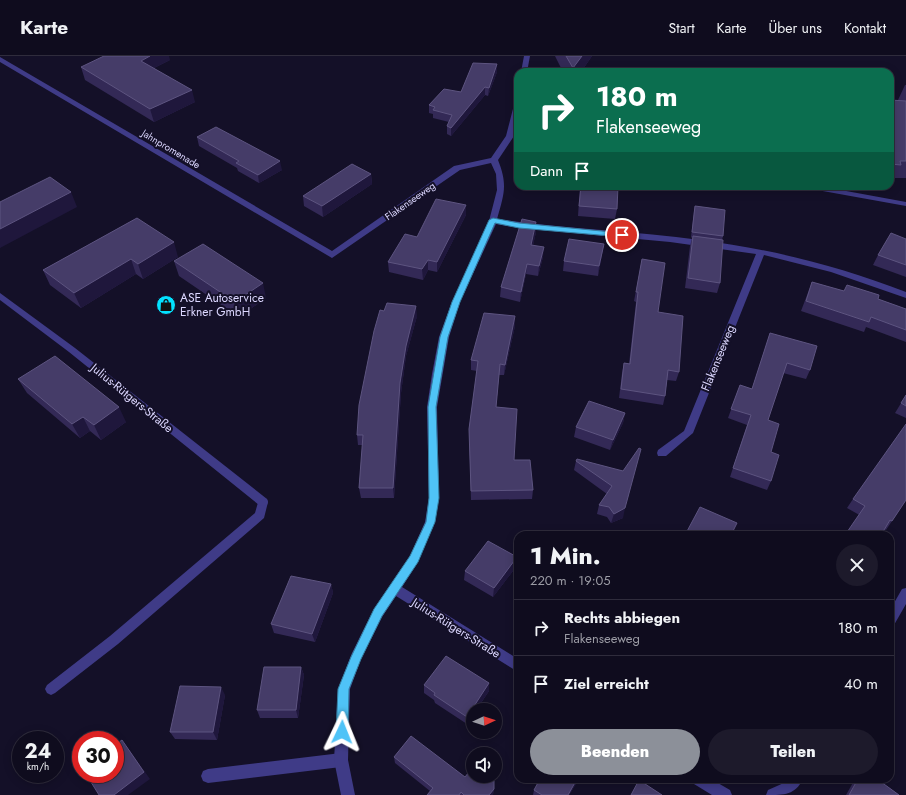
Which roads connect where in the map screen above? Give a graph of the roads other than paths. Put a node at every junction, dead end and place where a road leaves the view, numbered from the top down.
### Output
1 (527, 56) edge
2 (0, 59) edge
3 (525, 68) edge
4 (514, 136) edge
5 (494, 160) junction
6 (828, 190) edge
7 (906, 204) edge
8 (493, 220) junction
9 (761, 252) junction
10 (332, 255) joint
11 (906, 295) edge
12 (0, 296) edge
13 (662, 453) dead end
14 (395, 589) junction
15 (906, 593) edge
16 (894, 614) edge
17 (514, 663) edge
18 (51, 689) dead end
19 (341, 760) junction
20 (208, 776) dead end
21 (706, 783) edge
22 (794, 783) edge
23 (348, 795) edge
24 (725, 795) edge
25 (773, 795) edge

1 - 3 street
2 - 10 street, Jahnpromenade
4 - 5 street
5 - 8 street
5 - 10 street, Flakenseeweg
6 - 7 street
8 - 9 street
8 - 14 street
9 - 11 street
9 - 13 street, Flakenseeweg
12 - 18 street, Julius-Rütgers-Straße
14 - 17 street, Julius-Rütgers-Straße
14 - 19 street
15 - 16 street
19 - 20 street
19 - 23 street
21 - 24 street
22 - 25 street

